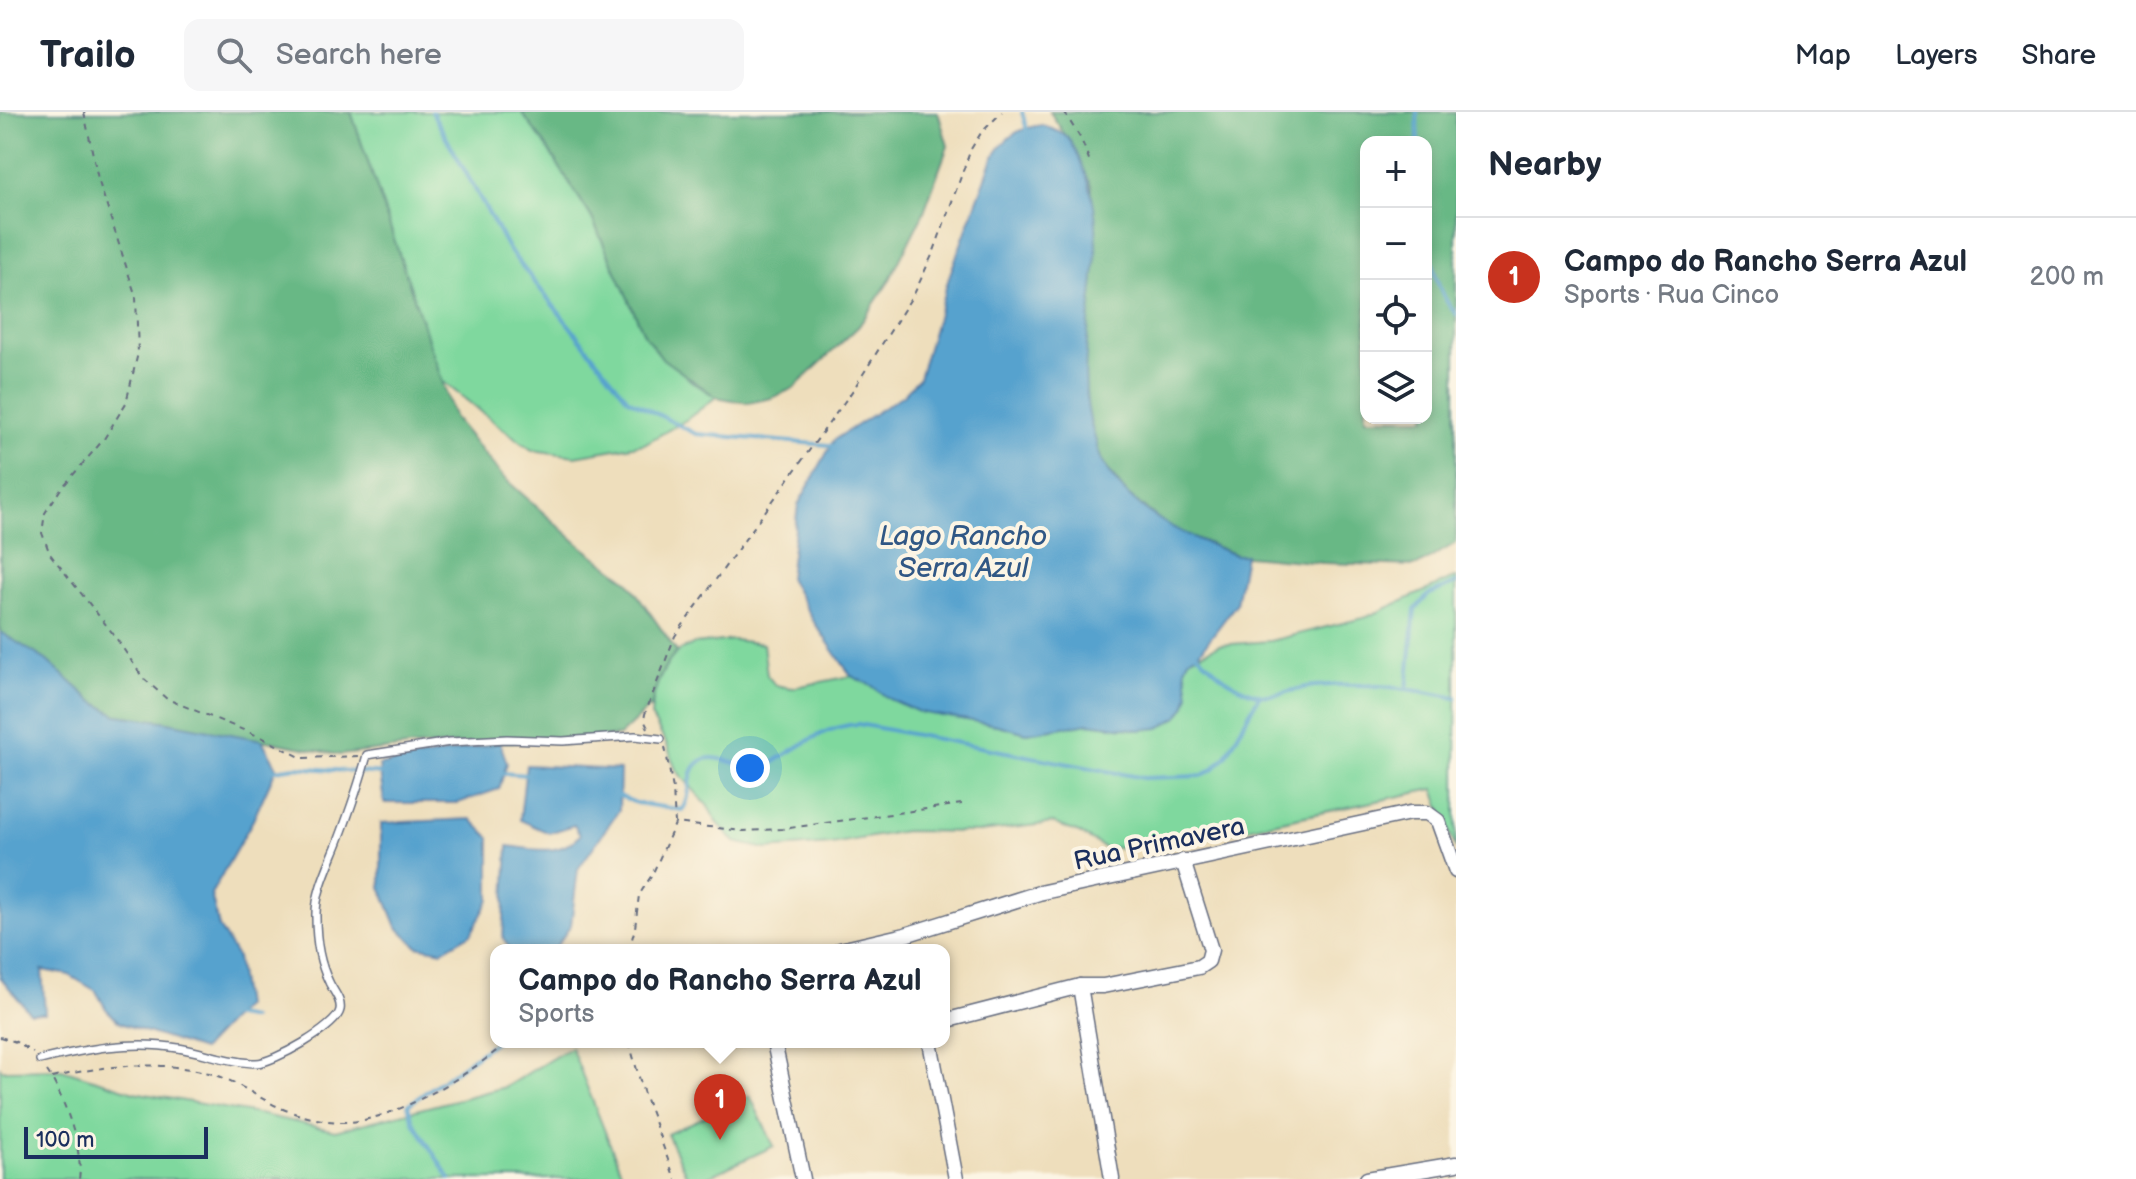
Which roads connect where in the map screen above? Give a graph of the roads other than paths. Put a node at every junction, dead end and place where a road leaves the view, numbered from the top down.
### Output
1 (661, 739) road end
2 (1183, 861) junction
3 (1456, 871) edge
4 (907, 943) edge
5 (1080, 986) junction
6 (950, 1019) edge
7 (775, 1048) edge
8 (931, 1048) edge
9 (40, 1060) road end
10 (1456, 1164) edge
11 (803, 1179) edge
12 (956, 1179) edge
13 (1112, 1179) edge
14 (1367, 1179) edge

1 - 9 lane
2 - 3 street, Rua Primavera
2 - 4 street, Rua Primavera
2 - 5 street
5 - 6 street
5 - 13 street
7 - 11 street
8 - 12 street
10 - 14 street

